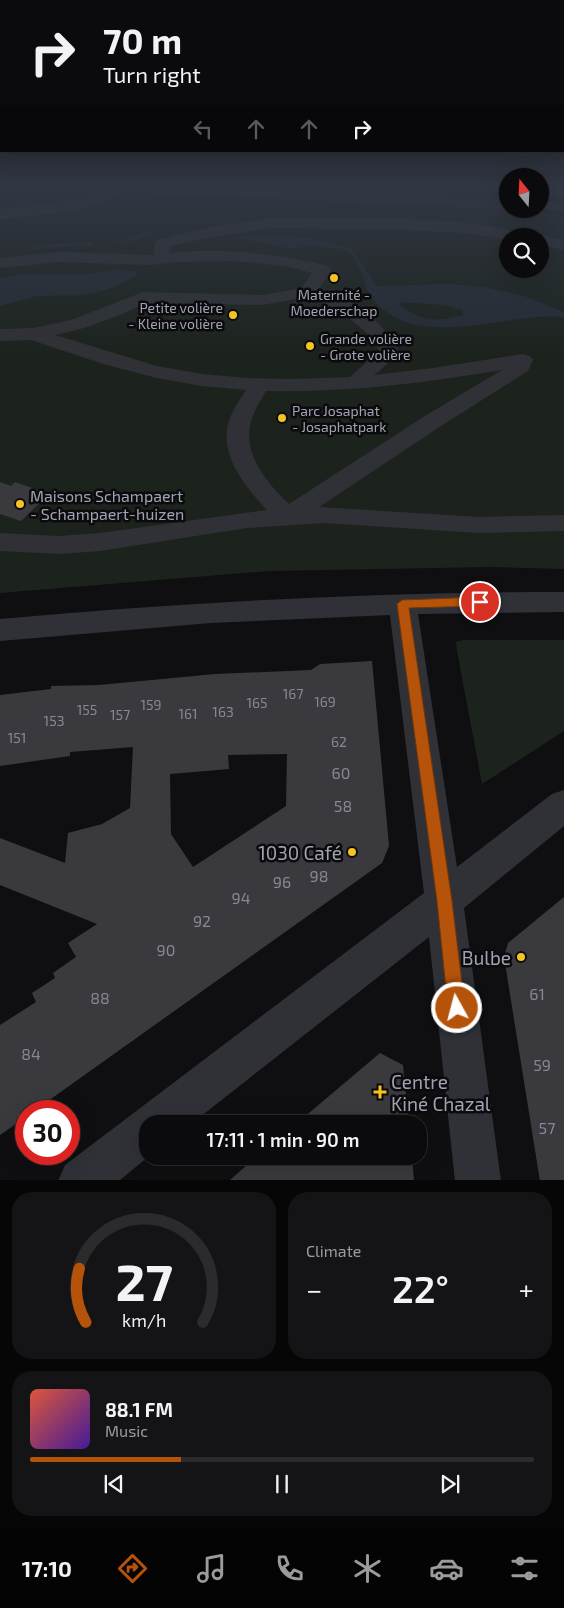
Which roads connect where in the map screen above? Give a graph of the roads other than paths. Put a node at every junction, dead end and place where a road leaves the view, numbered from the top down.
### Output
1 (162, 244) edge
2 (161, 258) junction
3 (0, 263) edge
4 (151, 286) junction
5 (308, 292) junction
6 (33, 334) junction
7 (0, 335) edge
8 (260, 383) junction
9 (356, 383) junction
10 (288, 516) junction
11 (564, 523) edge
12 (0, 542) edge
13 (564, 602) edge
14 (402, 604) junction
15 (0, 630) edge
16 (564, 805) edge
17 (444, 901) junction
18 (167, 1115) edge
19 (139, 1136) edge
20 (81, 1180) edge
21 (478, 1180) edge

1 - 2 street
2 - 3 street
2 - 4 street
2 - 5 street
4 - 5 street
4 - 6 street
5 - 9 street
6 - 7 street
6 - 8 street
8 - 9 street
8 - 10 street
9 - 10 street
10 - 11 street
10 - 12 street
13 - 14 street
14 - 15 street
14 - 17 street
16 - 17 street
17 - 18 street
17 - 21 street
19 - 20 street

